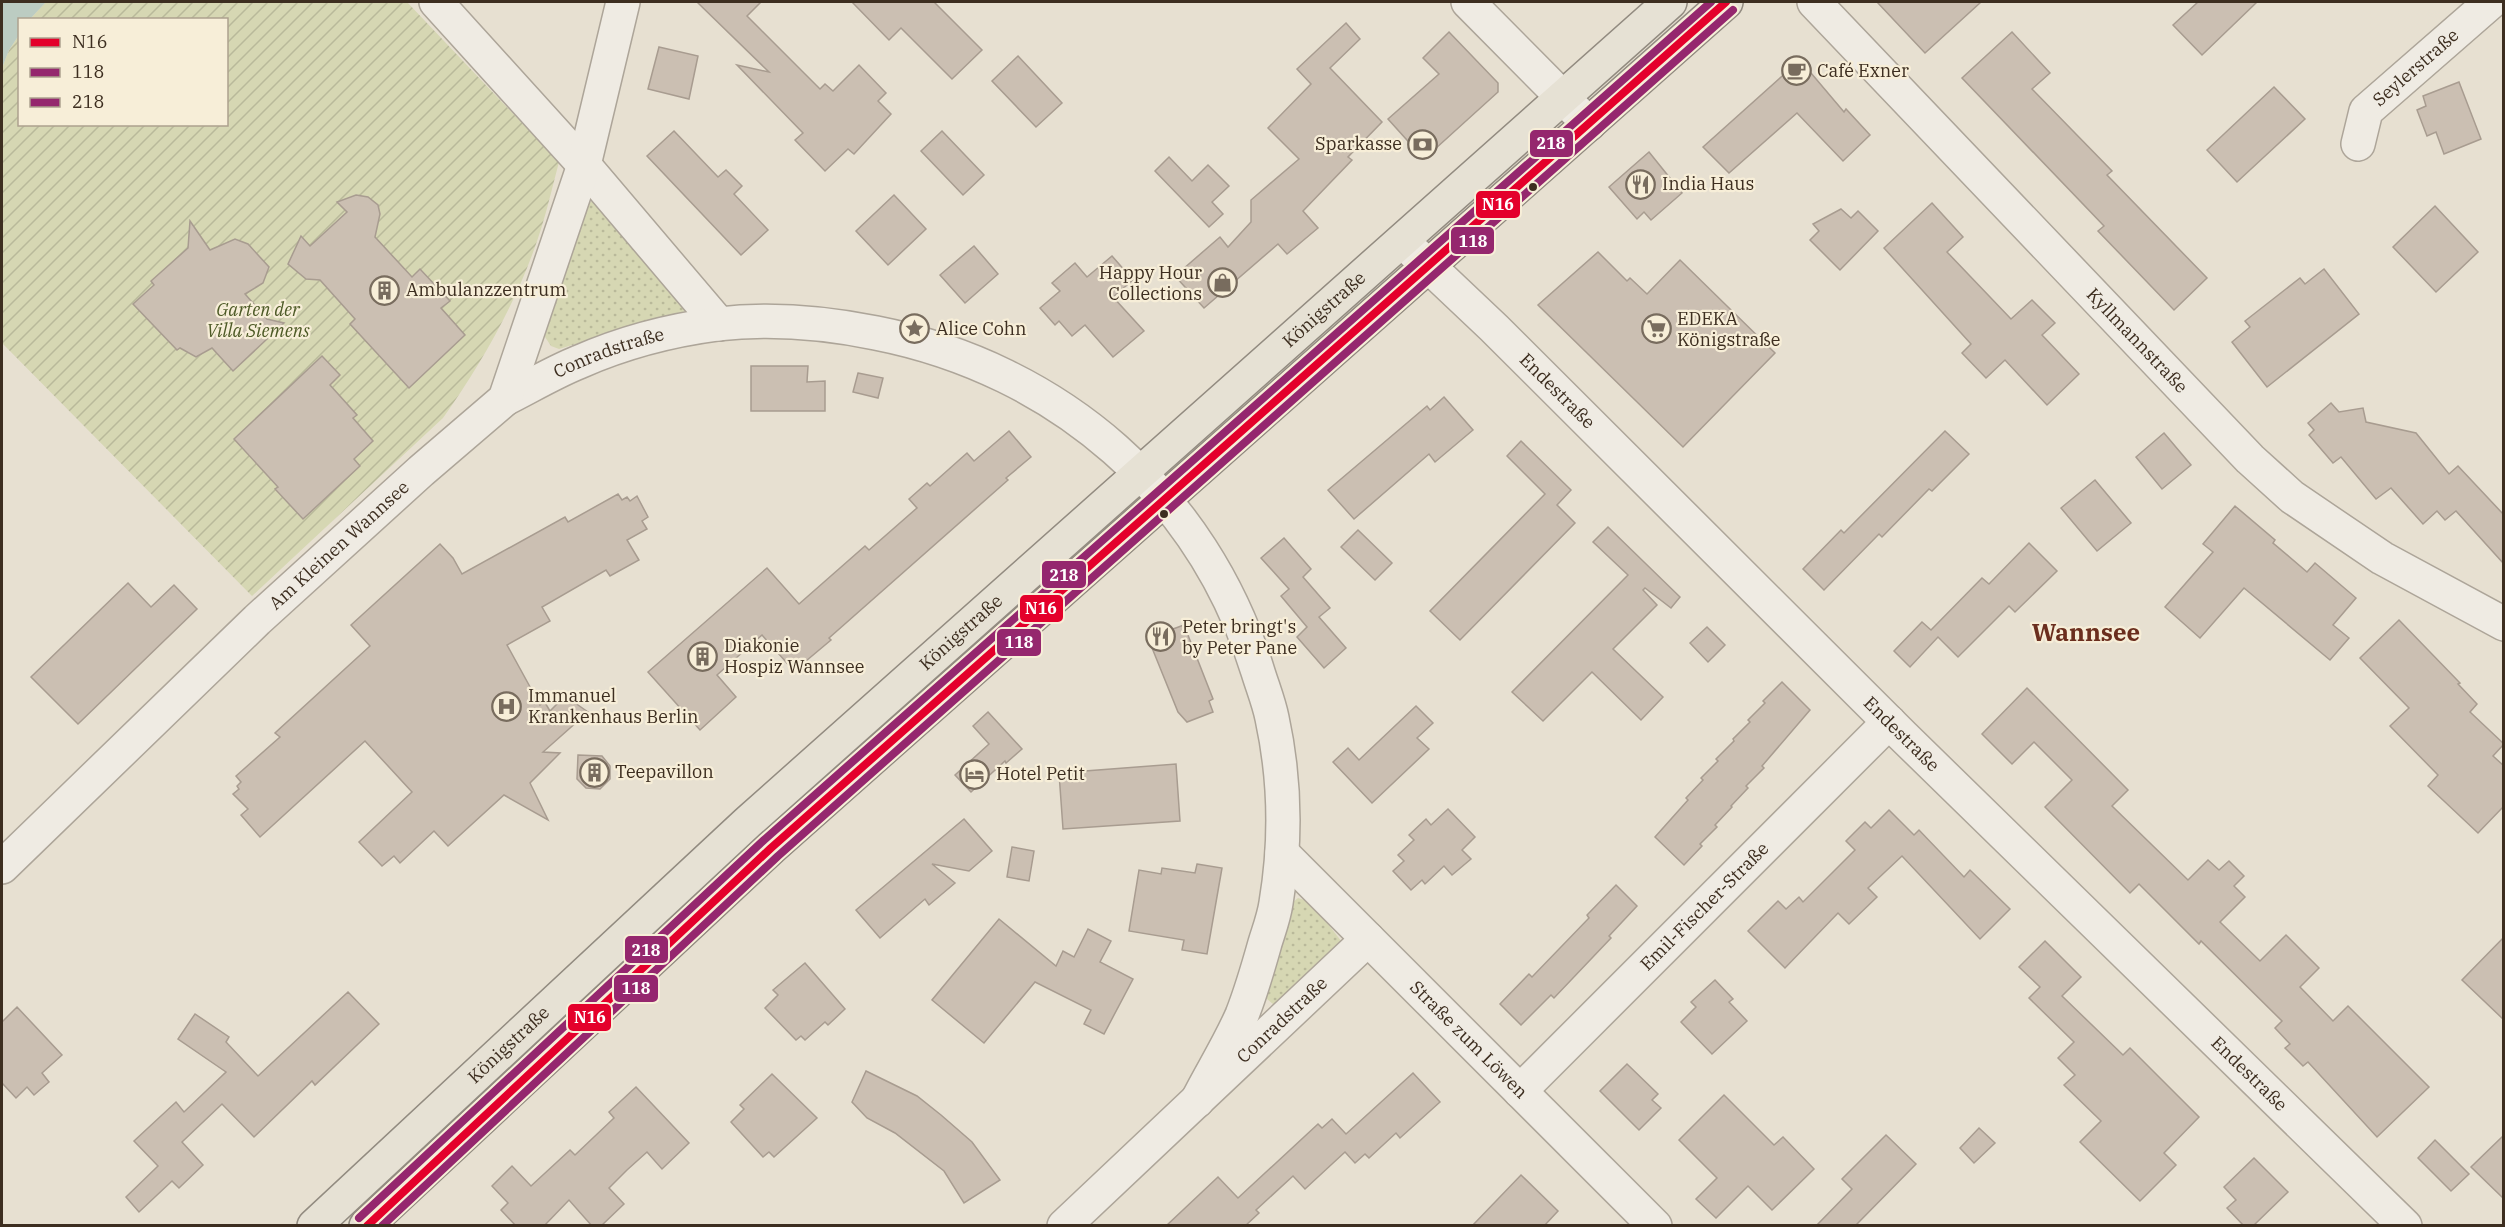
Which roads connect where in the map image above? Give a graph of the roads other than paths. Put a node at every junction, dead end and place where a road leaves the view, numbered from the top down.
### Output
1 (436, 2) edge
2 (623, 2) edge
3 (1468, 2) edge
4 (1670, 2) edge
5 (1726, 2) edge
6 (1814, 2) edge
7 (2491, 2) edge
8 (1563, 97) junction
9 (1589, 124) junction
10 (2358, 144) dead end
11 (584, 165) junction
12 (1402, 241) junction
13 (1428, 267) junction
14 (719, 324) junction
15 (505, 399) junction
16 (1140, 473) junction
17 (1165, 500) junction
18 (2504, 624) edge
19 (1889, 722) junction
20 (1282, 853) junction
21 (2, 867) edge
22 (1368, 939) junction
23 (1520, 1090) junction
24 (1197, 1101) junction
25 (314, 1226) edge
26 (366, 1226) edge
27 (1065, 1226) edge
28 (1654, 1226) edge
29 (2404, 1226) edge

1 - 11 street
2 - 11 street
3 - 8 street
4 - 8 main road, Königstraße
5 - 9 main road, Königstraße
6 - 18 street, Kyllmannstraße
7 - 10 street, Seylerstraße
8 - 9 street
8 - 12 main road, Königstraße
9 - 13 main road, Königstraße
11 - 14 street
11 - 15 street
12 - 13 street, Endestraße
12 - 16 main road, Königstraße
13 - 17 main road, Königstraße
13 - 19 street, Endestraße
14 - 15 street, Conradstraße
14 - 16 street, Conradstraße
15 - 21 street, Am Kleinen Wannsee
16 - 17 street, Conradstraße
16 - 25 main road, Königstraße
17 - 20 street, Conradstraße
17 - 26 main road, Königstraße
19 - 23 street, Emil-Fischer-Straße
19 - 29 street, Endestraße
20 - 22 street, Straße zum Löwen
20 - 24 street, Conradstraße
22 - 23 street, Straße zum Löwen
22 - 24 street, Conradstraße
23 - 28 street, Straße zum Löwen
24 - 27 street, Conradstraße

